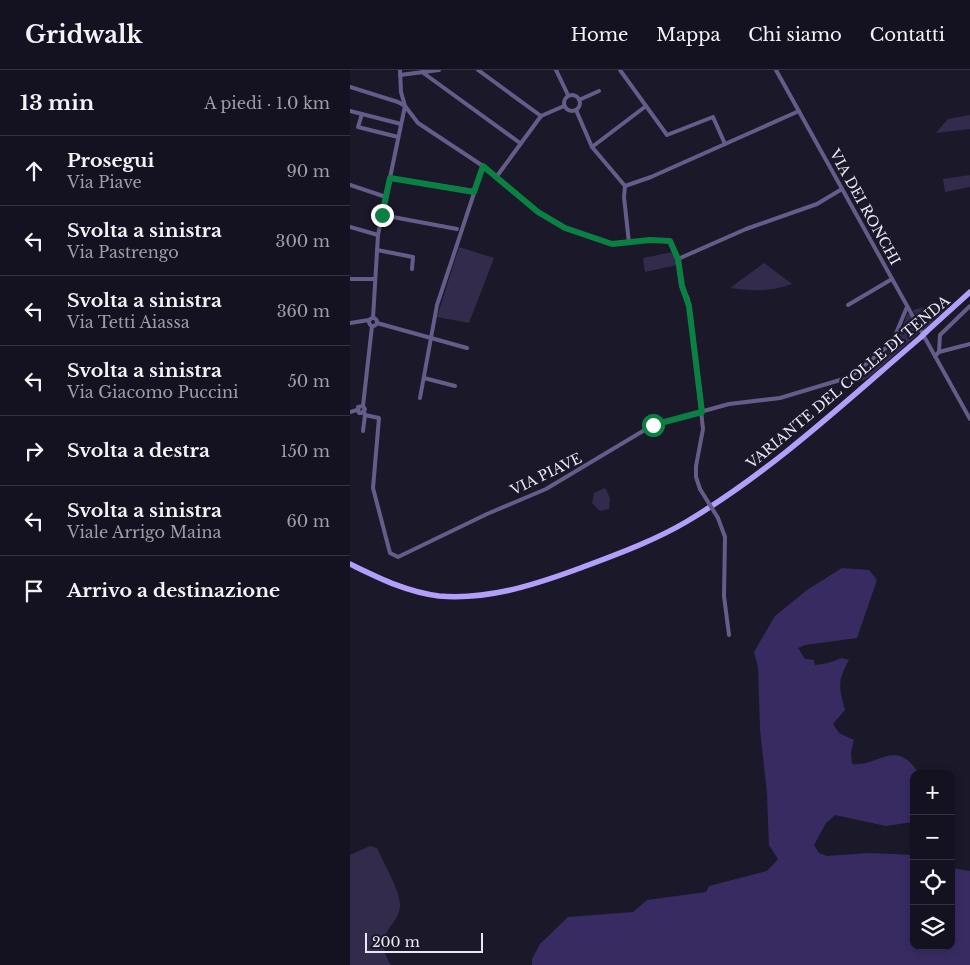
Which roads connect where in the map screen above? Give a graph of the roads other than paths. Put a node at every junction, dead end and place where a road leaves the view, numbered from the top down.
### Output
1 (439, 70) edge
2 (478, 70) edge
3 (556, 70) edge
4 (620, 70) edge
5 (777, 70) edge
6 (400, 72) edge
7 (422, 72) junction
8 (350, 87) edge
9 (599, 91) dead end
10 (568, 95) junction
11 (579, 100) junction
12 (405, 106) junction
13 (564, 106) junction
14 (646, 106) junction
15 (576, 110) junction
16 (350, 111) edge
17 (799, 112) junction
18 (362, 114) junction
19 (541, 116) junction
20 (401, 124) junction
21 (398, 137) junction
22 (520, 143) junction
23 (724, 144) junction
24 (592, 147) junction
25 (483, 166) junction
26 (496, 176) junction
27 (390, 178) junction
28 (350, 185) edge
29 (625, 186) junction
30 (842, 189) junction
31 (474, 192) junction
32 (386, 197) junction
33 (382, 215) junction
34 (350, 227) edge
35 (458, 229) dead end
36 (378, 235) junction
37 (629, 242) junction
38 (377, 250) junction
39 (678, 259) junction
40 (412, 269) dead end
41 (350, 279) edge
42 (375, 279) junction
43 (892, 279) junction
44 (970, 292) edge
45 (848, 306) dead end
46 (970, 306) edge
47 (908, 307) junction
48 (371, 319) junction
49 (350, 323) edge
50 (377, 323) junction
51 (372, 326) junction
52 (430, 340) junction
53 (970, 344) edge
54 (467, 348) dead end
55 (937, 354) junction
56 (424, 378) junction
57 (455, 386) dead end
58 (420, 398) dead end
59 (363, 406) junction
60 (358, 410) junction
61 (350, 412) edge
62 (702, 412) junction
63 (365, 413) junction
64 (970, 419) edge
65 (363, 431) dead end
66 (350, 564) edge
67 (729, 635) dead end

1 - 7 street
2 - 19 street
3 - 10 street
4 - 14 street
5 - 17 street, VIA DEI RONCHI
6 - 7 street
6 - 12 street
7 - 22 street
8 - 12 street
9 - 11 street
10 - 11 street
10 - 13 street
11 - 15 street
12 - 20 street
12 - 25 street
13 - 15 street
13 - 19 street
14 - 23 street
14 - 24 street
15 - 24 street
16 - 18 street
17 - 23 street
17 - 30 street, VIA DEI RONCHI
18 - 20 street
18 - 21 street
19 - 22 street
20 - 21 street
21 - 27 street
22 - 26 street
23 - 29 street
24 - 29 street
25 - 26 street
25 - 31 street
26 - 37 street
27 - 31 street
27 - 32 street
28 - 32 street
29 - 37 street
30 - 39 street
30 - 43 street, VIA DEI RONCHI
31 - 52 street
32 - 33 street
33 - 35 street
33 - 36 street
34 - 36 street
36 - 38 street
37 - 39 street
38 - 40 street
38 - 42 street
39 - 62 street
41 - 42 street
42 - 48 street
43 - 45 street
43 - 47 street, VIA DEI RONCHI
44 - 66 main road, VARIANTE DEL COLLE DI TENDA, bridge
46 - 55 street
47 - 55 street, VIA DEI RONCHI
47 - 62 street, VIA PIAVE
48 - 49 street
48 - 50 street
48 - 51 street
50 - 51 street
50 - 52 street
51 - 59 street
52 - 54 street
52 - 56 street
53 - 55 street
55 - 64 street, VIA DEI RONCHI
56 - 57 street
56 - 58 street
59 - 60 street
59 - 63 street
60 - 61 street
60 - 63 street
62 - 63 street, VIA PIAVE
62 - 67 street, bridge
63 - 65 street

